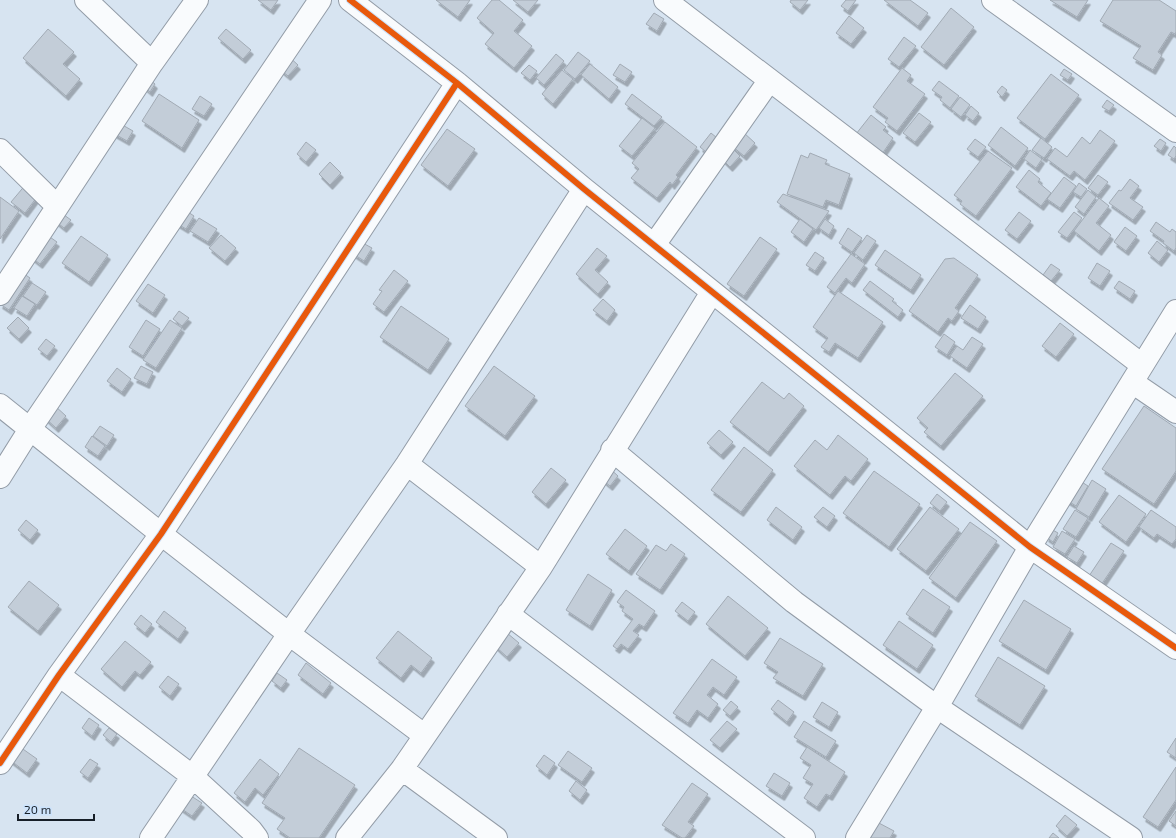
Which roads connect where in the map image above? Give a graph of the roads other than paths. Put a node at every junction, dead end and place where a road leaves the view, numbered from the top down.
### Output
1 (86, 0) edge
2 (197, 0) edge
3 (320, 0) edge
4 (350, 0) edge
5 (665, 0) edge
6 (993, 0) edge
7 (152, 63) junction
8 (769, 80) junction
9 (457, 83) junction
10 (1176, 131) edge
11 (0, 150) edge
12 (584, 188) junction
13 (57, 206) junction
14 (654, 245) junction
15 (712, 292) junction
16 (0, 294) edge
17 (1176, 311) edge
18 (1137, 374) junction
19 (0, 405) edge
20 (1176, 412) edge
21 (30, 428) junction
22 (612, 450) junction
23 (407, 464) junction
24 (0, 477) edge
25 (161, 534) junction
26 (1030, 547) junction
27 (541, 567) junction
28 (508, 614) junction
29 (289, 634) junction
30 (1176, 648) edge
31 (59, 675) junction
32 (937, 707) junction
33 (424, 735) junction
34 (0, 763) edge
35 (402, 769) junction
36 (192, 776) junction
37 (151, 838) edge
38 (257, 838) edge
39 (347, 838) edge
40 (496, 838) edge
41 (804, 838) edge
42 (856, 838) edge
43 (1132, 838) edge

1 - 7 street
2 - 7 street
3 - 21 street
4 - 9 street
5 - 8 street
6 - 10 street
7 - 13 street
8 - 14 street
8 - 18 street
9 - 12 street
9 - 25 street
11 - 13 street
12 - 14 street
12 - 23 street
13 - 16 street
14 - 15 street
15 - 22 street
15 - 26 street
17 - 18 street
18 - 20 street
18 - 26 street
19 - 21 street
21 - 24 street
21 - 25 street
22 - 27 street
22 - 32 street
23 - 27 street
23 - 29 street
25 - 29 street
25 - 31 street
26 - 30 street
26 - 32 street
27 - 28 street
28 - 33 street
28 - 41 street
29 - 33 street
29 - 36 street
31 - 34 street
31 - 36 street
32 - 42 street
32 - 43 street
33 - 35 street
35 - 39 street
35 - 40 street
36 - 37 street
36 - 38 street

